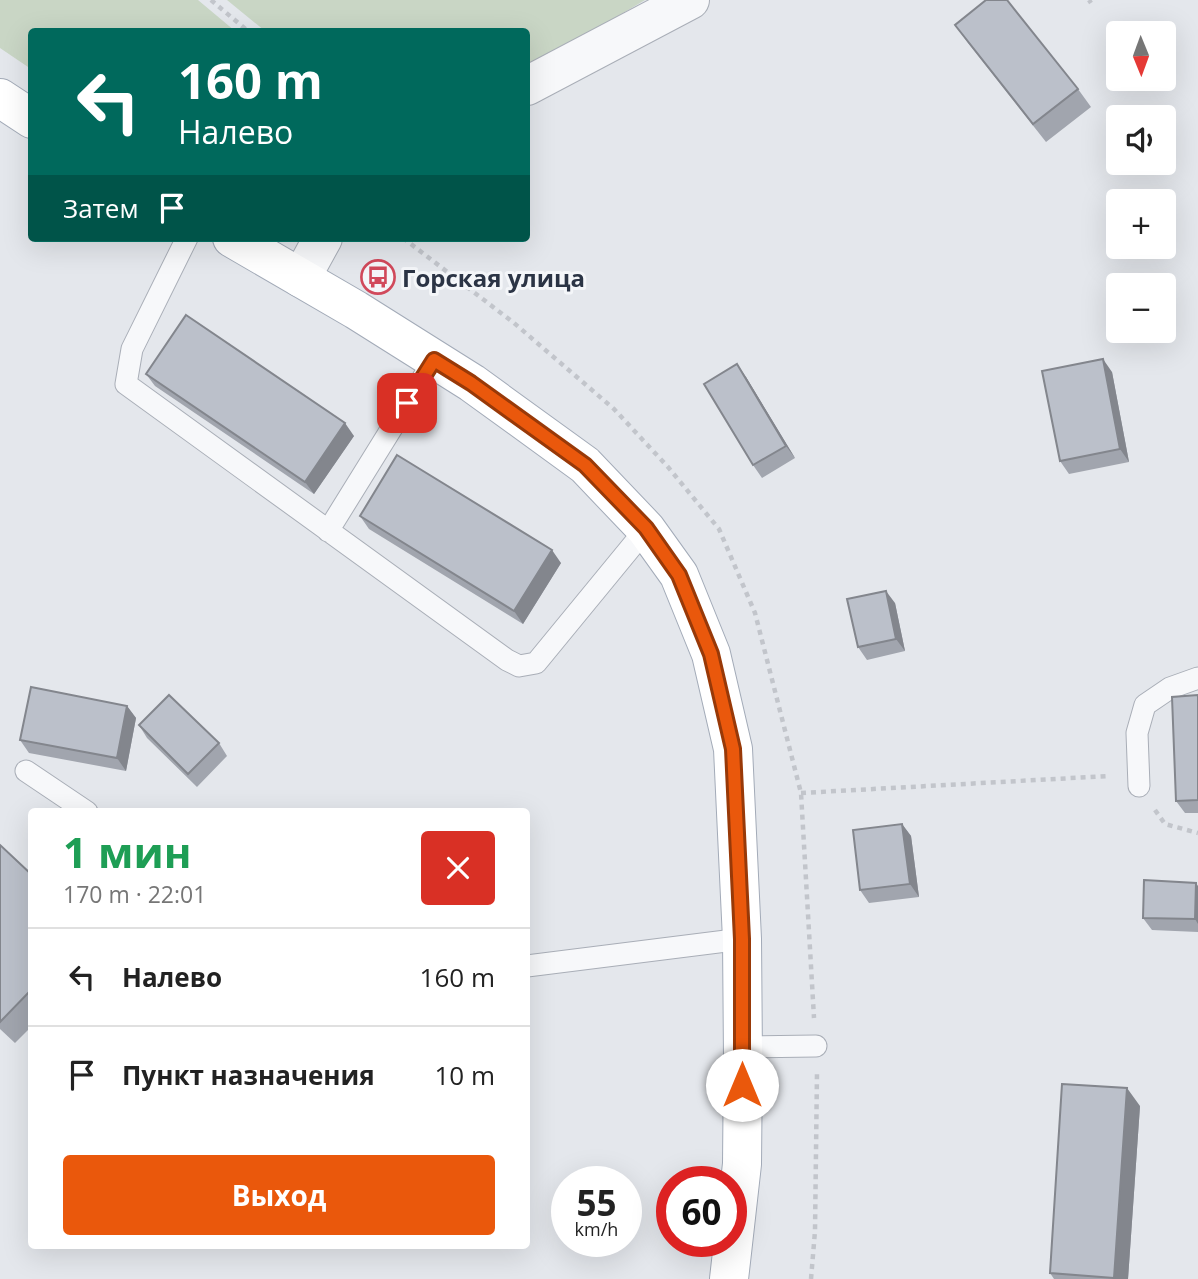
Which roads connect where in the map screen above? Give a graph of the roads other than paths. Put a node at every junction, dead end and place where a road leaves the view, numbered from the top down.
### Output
1 (690, 0) edge
2 (530, 84) edge
3 (0, 98) edge
4 (28, 116) edge
5 (185, 242) edge
6 (239, 242) edge
7 (321, 242) edge
8 (301, 278) junction
9 (434, 360) junction
10 (646, 528) junction
11 (328, 531) junction
12 (1198, 678) edge
13 (26, 771) dead end
14 (1139, 780) road end
15 (81, 808) edge
16 (742, 939) junction
17 (530, 966) edge
18 (816, 1046) dead end
19 (742, 1047) junction
20 (729, 1279) edge

1 - 2 street
3 - 4 main road
5 - 11 lane
6 - 8 main road
7 - 8 street
8 - 9 main road
9 - 10 main road
9 - 11 lane
10 - 11 lane
10 - 16 main road
12 - 14 lane
13 - 15 lane
16 - 17 lane
16 - 19 main road
18 - 19 lane
19 - 20 main road

